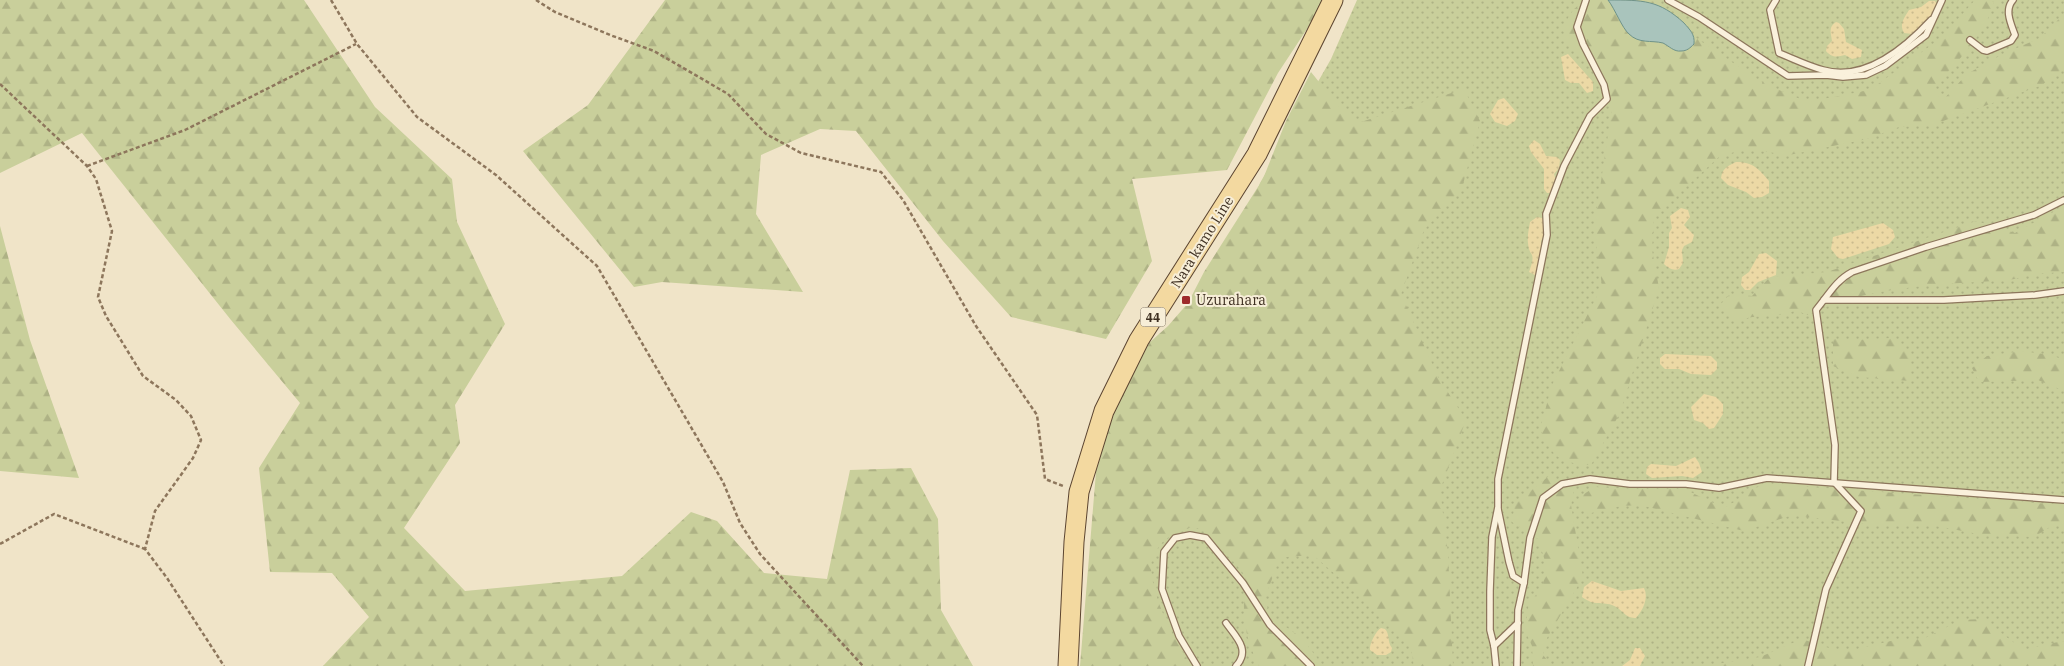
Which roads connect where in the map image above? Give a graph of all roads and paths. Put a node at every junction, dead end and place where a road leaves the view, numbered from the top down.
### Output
1 (331, 0) edge
2 (536, 0) edge
3 (1333, 0) edge
4 (1586, 0) edge
5 (1668, 0) edge
6 (1776, 0) edge
7 (1942, 0) edge
8 (2013, 0) edge
9 (1935, 16) junction
10 (1970, 40) dead end
11 (356, 44) junction
12 (0, 84) edge
13 (87, 166) junction
14 (2064, 200) edge
15 (2064, 291) edge
16 (1824, 300) junction
17 (1834, 482) junction
18 (1079, 492) junction
19 (2064, 500) edge
20 (1498, 507) junction
21 (0, 544) edge
22 (145, 549) junction
23 (1524, 583) junction
24 (1226, 623) dead end
25 (1518, 623) junction
26 (1494, 646) junction
27 (224, 666) edge
28 (864, 666) edge
29 (1068, 666) edge
30 (1197, 666) edge
31 (1236, 666) edge
32 (1311, 666) edge
33 (1496, 666) edge
34 (1517, 666) edge
35 (1808, 666) edge

1 - 11 path
2 - 18 path
3 - 18 main road, Nara kamo Line / 44
4 - 20 lane
5 - 9 lane
6 - 9 lane
7 - 9 lane
8 - 10 lane
11 - 13 path
11 - 28 path
12 - 13 path
13 - 22 path
14 - 16 lane
15 - 16 lane
16 - 17 lane
17 - 19 lane
17 - 23 lane
17 - 35 lane
18 - 29 main road, Nara kamo Line / 44
20 - 23 lane
20 - 26 lane
21 - 22 path
22 - 27 path
23 - 25 lane
24 - 31 lane
25 - 26 lane
25 - 34 lane
26 - 33 lane
30 - 32 lane

